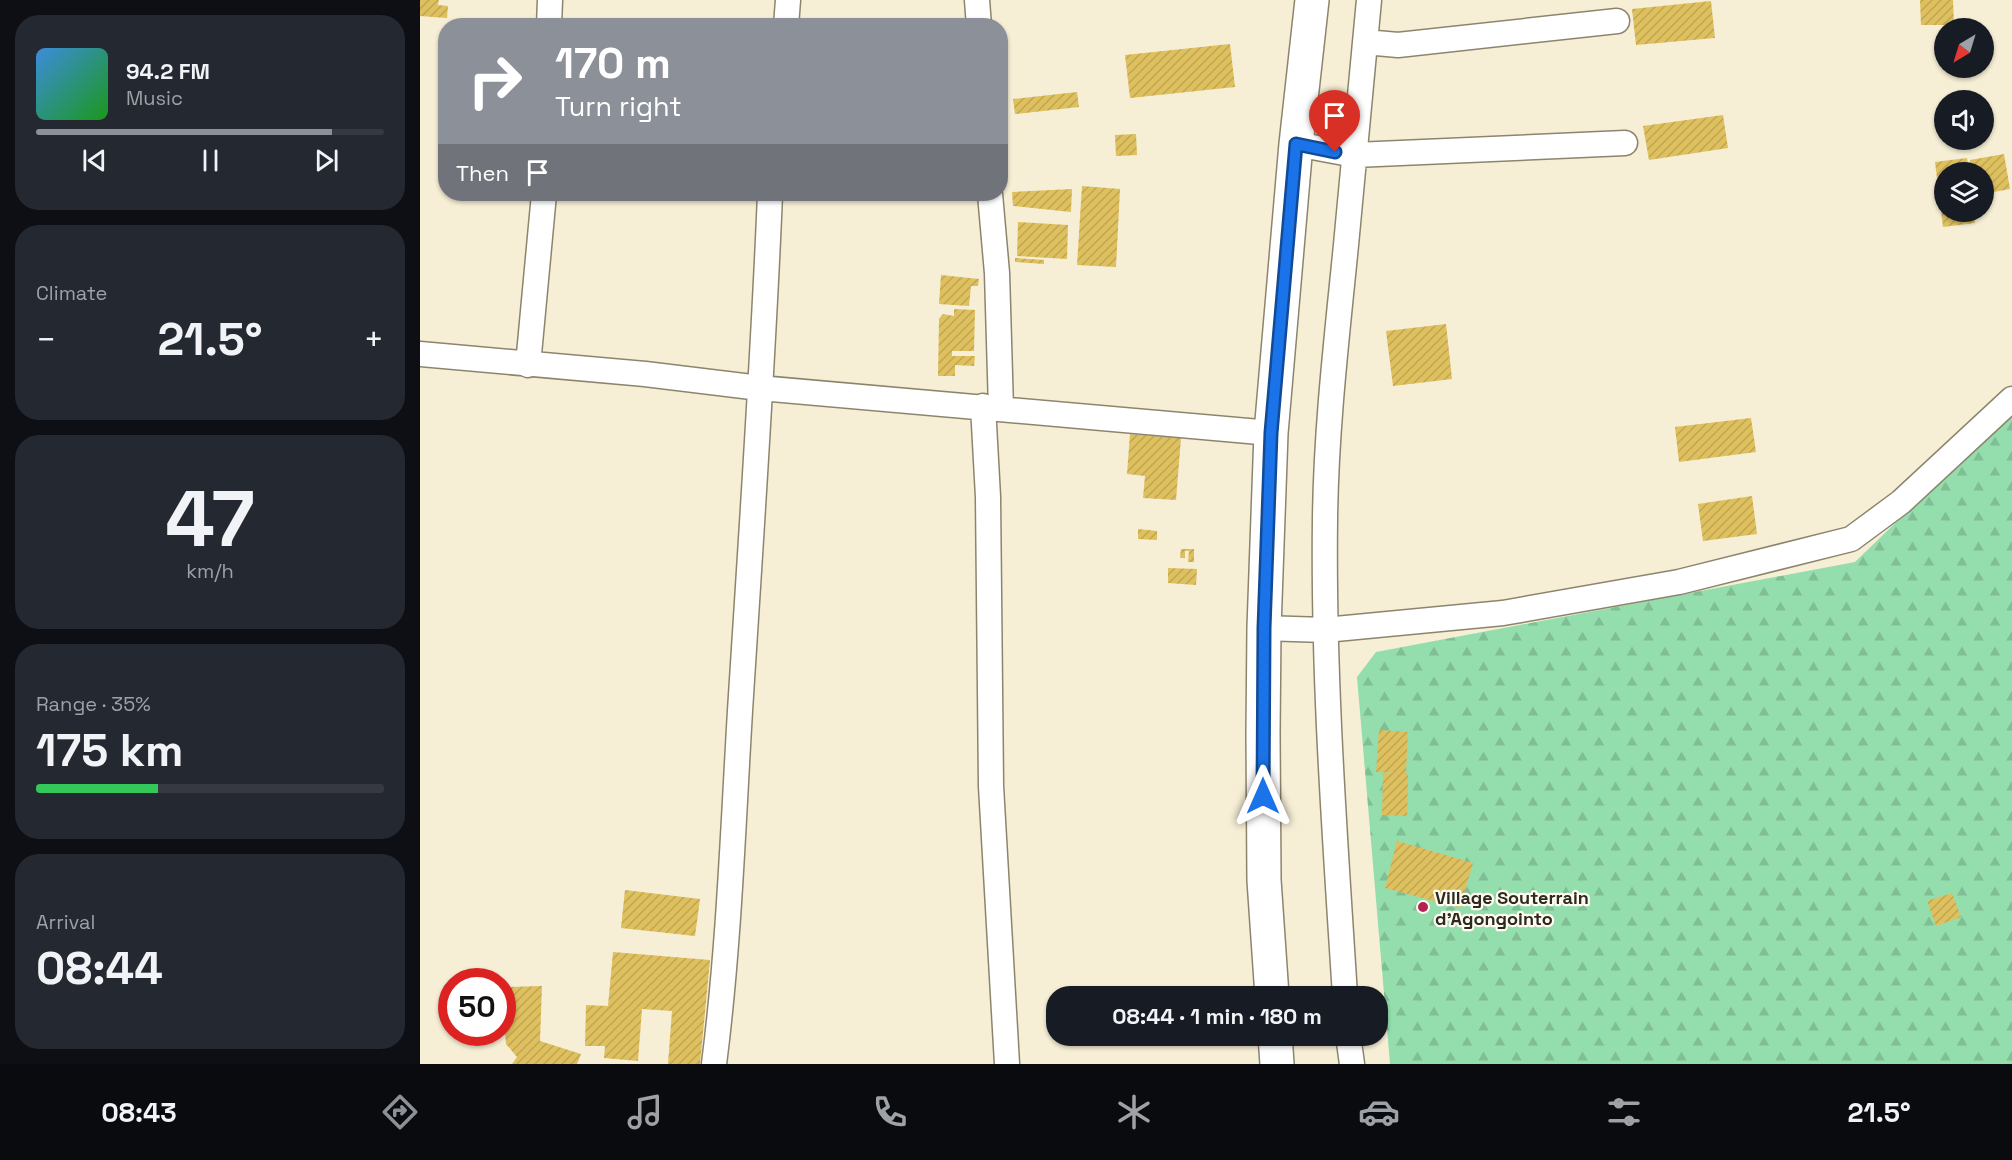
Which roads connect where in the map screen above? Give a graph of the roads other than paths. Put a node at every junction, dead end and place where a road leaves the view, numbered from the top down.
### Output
1 (550, 0) edge
2 (788, 0) edge
3 (977, 0) edge
4 (1312, 0) edge
5 (1369, 0) edge
6 (549, 18) edge
7 (787, 18) edge
8 (978, 18) edge
9 (1617, 21) dead end
10 (1365, 42) junction
11 (1625, 142) dead end
12 (1296, 144) junction
13 (1355, 155) junction
14 (543, 201) edge
15 (771, 201) edge
16 (991, 201) edge
17 (420, 354) edge
18 (528, 365) junction
19 (760, 388) junction
20 (2012, 399) edge
21 (992, 407) junction
22 (1271, 433) junction
23 (1264, 628) junction
24 (1325, 630) junction
25 (1271, 986) edge
26 (1344, 986) edge
27 (1275, 1046) edge
28 (1350, 1046) edge
29 (714, 1064) edge
30 (1007, 1064) edge
31 (1276, 1064) edge
32 (1352, 1064) edge

1 - 6 street
2 - 7 street
3 - 8 street
4 - 12 main road
5 - 10 street
9 - 10 street
10 - 13 street
11 - 13 street
12 - 13 street
12 - 22 main road
13 - 24 street
14 - 18 street
15 - 19 street
16 - 21 street
17 - 18 street
18 - 19 street
19 - 21 street
19 - 29 street
20 - 24 street
21 - 22 street
21 - 30 street
22 - 23 main road
23 - 24 street
23 - 25 main road
24 - 26 street
27 - 31 main road
28 - 32 street

